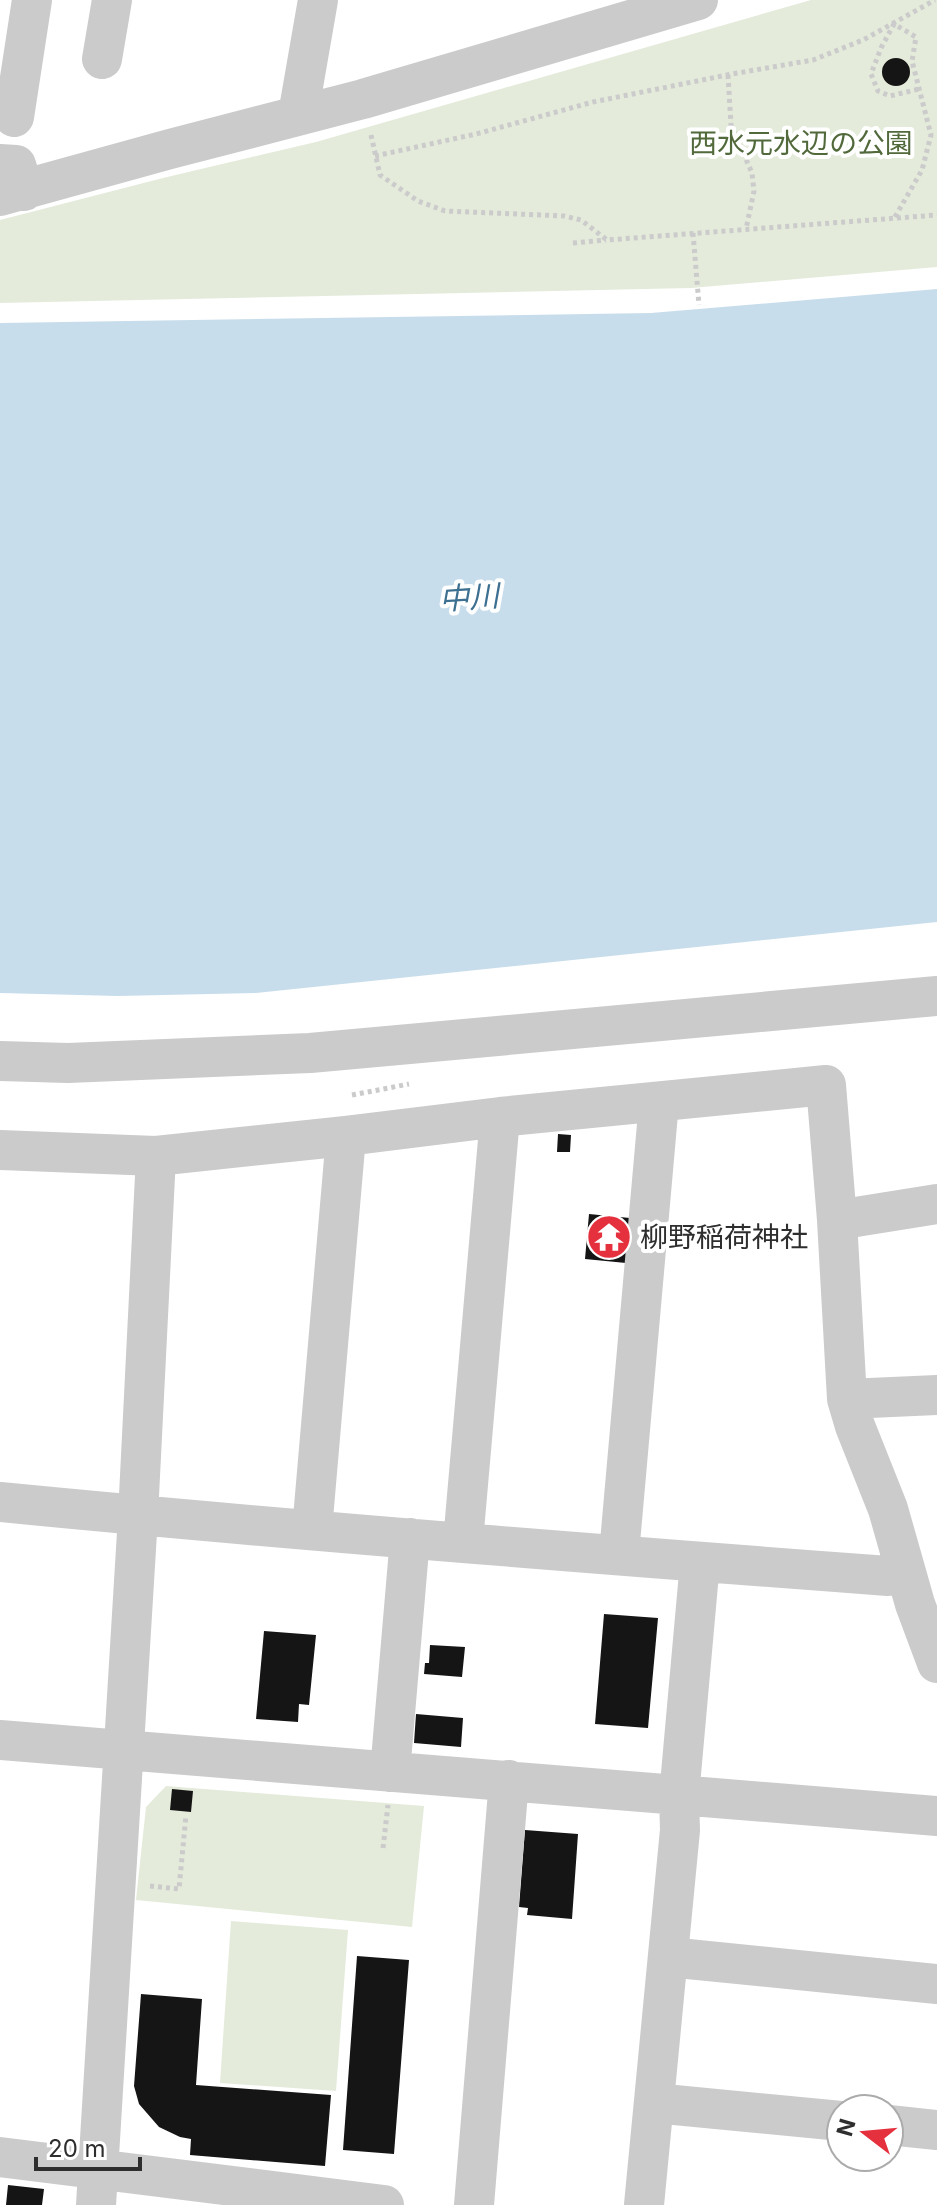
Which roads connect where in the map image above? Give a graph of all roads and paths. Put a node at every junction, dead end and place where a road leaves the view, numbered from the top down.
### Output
1 (32, 0) edge
2 (112, 0) edge
3 (318, 0) edge
4 (698, 0) edge
5 (935, 0) edge
6 (894, 24) junction
7 (102, 59) dead end
8 (728, 75) junction
9 (919, 89) junction
10 (363, 99) junction
11 (298, 115) junction
12 (14, 117) dead end
13 (375, 156) junction
14 (8, 184) edge
15 (937, 215) edge
16 (895, 218) junction
17 (746, 229) junction
18 (693, 233) junction
19 (607, 240) junction
20 (573, 243) dead end
21 (699, 305) dead end
22 (937, 996) edge
23 (0, 1061) edge
24 (415, 1083) dead end
25 (352, 1094) dead end
26 (659, 1102) junction
27 (500, 1117) junction
28 (346, 1136) junction
29 (0, 1150) edge
30 (156, 1156) junction
31 (937, 1204) edge
32 (837, 1220) junction
33 (937, 1395) edge
34 (847, 1399) junction
35 (0, 1502) edge
36 (138, 1516) junction
37 (312, 1530) junction
38 (410, 1538) junction
39 (463, 1542) junction
40 (619, 1554) junction
41 (700, 1562) junction
42 (905, 1571) junction
43 (937, 1663) edge
44 (0, 1740) edge
45 (123, 1750) junction
46 (509, 1780) junction
47 (389, 1782) junction
48 (679, 1796) junction
49 (186, 1815) dead end
50 (937, 1816) edge
51 (383, 1848) dead end
52 (137, 1884) dead end
53 (668, 1957) junction
54 (937, 1984) edge
55 (654, 2103) junction
56 (825, 2119) edge
57 (905, 2127) edge
58 (937, 2130) edge
59 (0, 2157) edge
60 (97, 2187) edge
61 (338, 2202) edge
62 (384, 2205) edge
63 (474, 2205) edge
64 (644, 2205) edge

1 - 12 street
2 - 7 street
3 - 11 street
4 - 10 street
5 - 6 path
6 - 8 path
6 - 9 path
6 - 9 path
8 - 13 path
8 - 17 path
9 - 16 path
10 - 11 street
10 - 13 path
11 - 14 street
13 - 19 path
15 - 16 path
16 - 17 path
17 - 18 path
18 - 19 path
18 - 21 path
19 - 20 path
22 - 23 street
24 - 25 path
26 - 27 street
26 - 32 street
26 - 40 street
27 - 28 street
27 - 39 street
28 - 30 street
28 - 37 street
29 - 30 street
30 - 36 street
31 - 32 street
32 - 34 street
33 - 34 street
34 - 42 street
35 - 36 street
36 - 37 street
36 - 45 street
37 - 38 street
38 - 39 street
38 - 47 street
39 - 40 street
40 - 41 street
41 - 42 street
41 - 48 street
42 - 43 street
44 - 45 street
45 - 47 street
45 - 60 street
46 - 47 street
46 - 48 street
46 - 63 street
47 - 51 path
48 - 50 street
48 - 53 street
49 - 52 path
53 - 54 street
53 - 55 street
55 - 56 street
55 - 64 street
57 - 58 street
59 - 60 street
60 - 61 street
61 - 62 street

